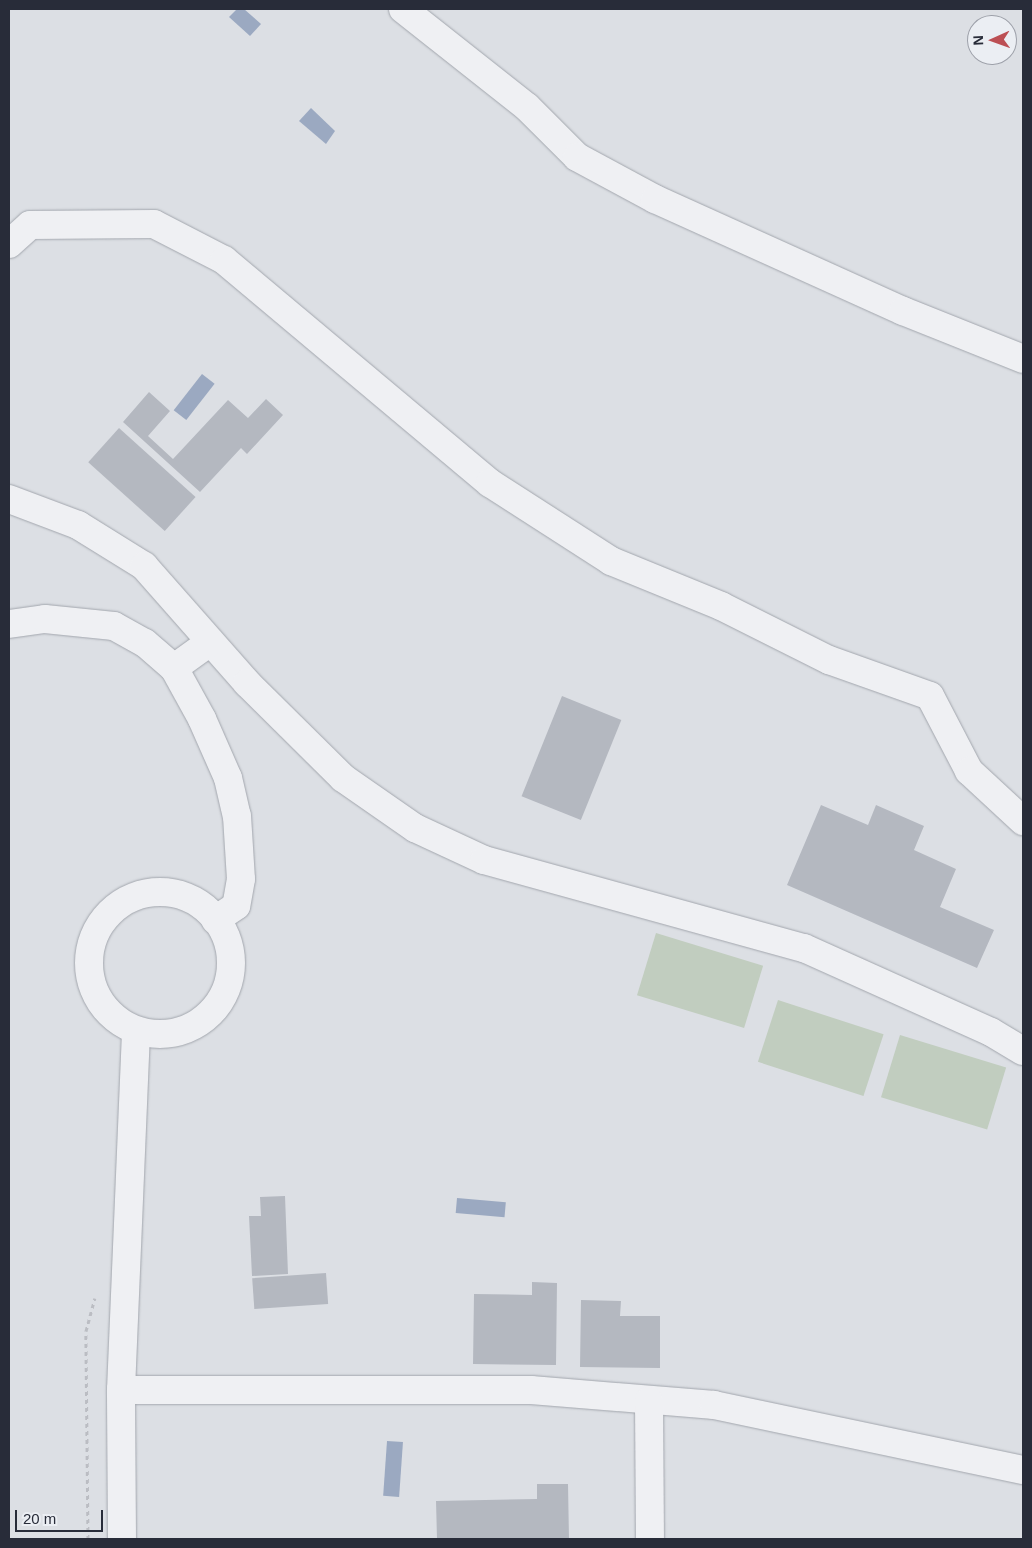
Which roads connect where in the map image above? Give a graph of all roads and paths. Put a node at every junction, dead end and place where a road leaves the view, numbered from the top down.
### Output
1 (405, 10) edge
2 (9, 244) edge
3 (1023, 359) edge
4 (9, 499) edge
5 (9, 624) edge
6 (210, 642) junction
7 (174, 668) junction
8 (1023, 821) edge
9 (215, 920) junction
10 (136, 1031) junction
11 (1023, 1051) edge
12 (121, 1390) junction
13 (649, 1400) junction
14 (1023, 1470) edge
15 (122, 1539) edge
16 (650, 1539) edge

1 - 3 street
2 - 8 street
4 - 6 street
5 - 7 street
6 - 7 street
6 - 11 street
7 - 9 street
9 - 10 street
9 - 10 street
10 - 12 street
12 - 13 street
12 - 15 street
13 - 14 street
13 - 16 street

